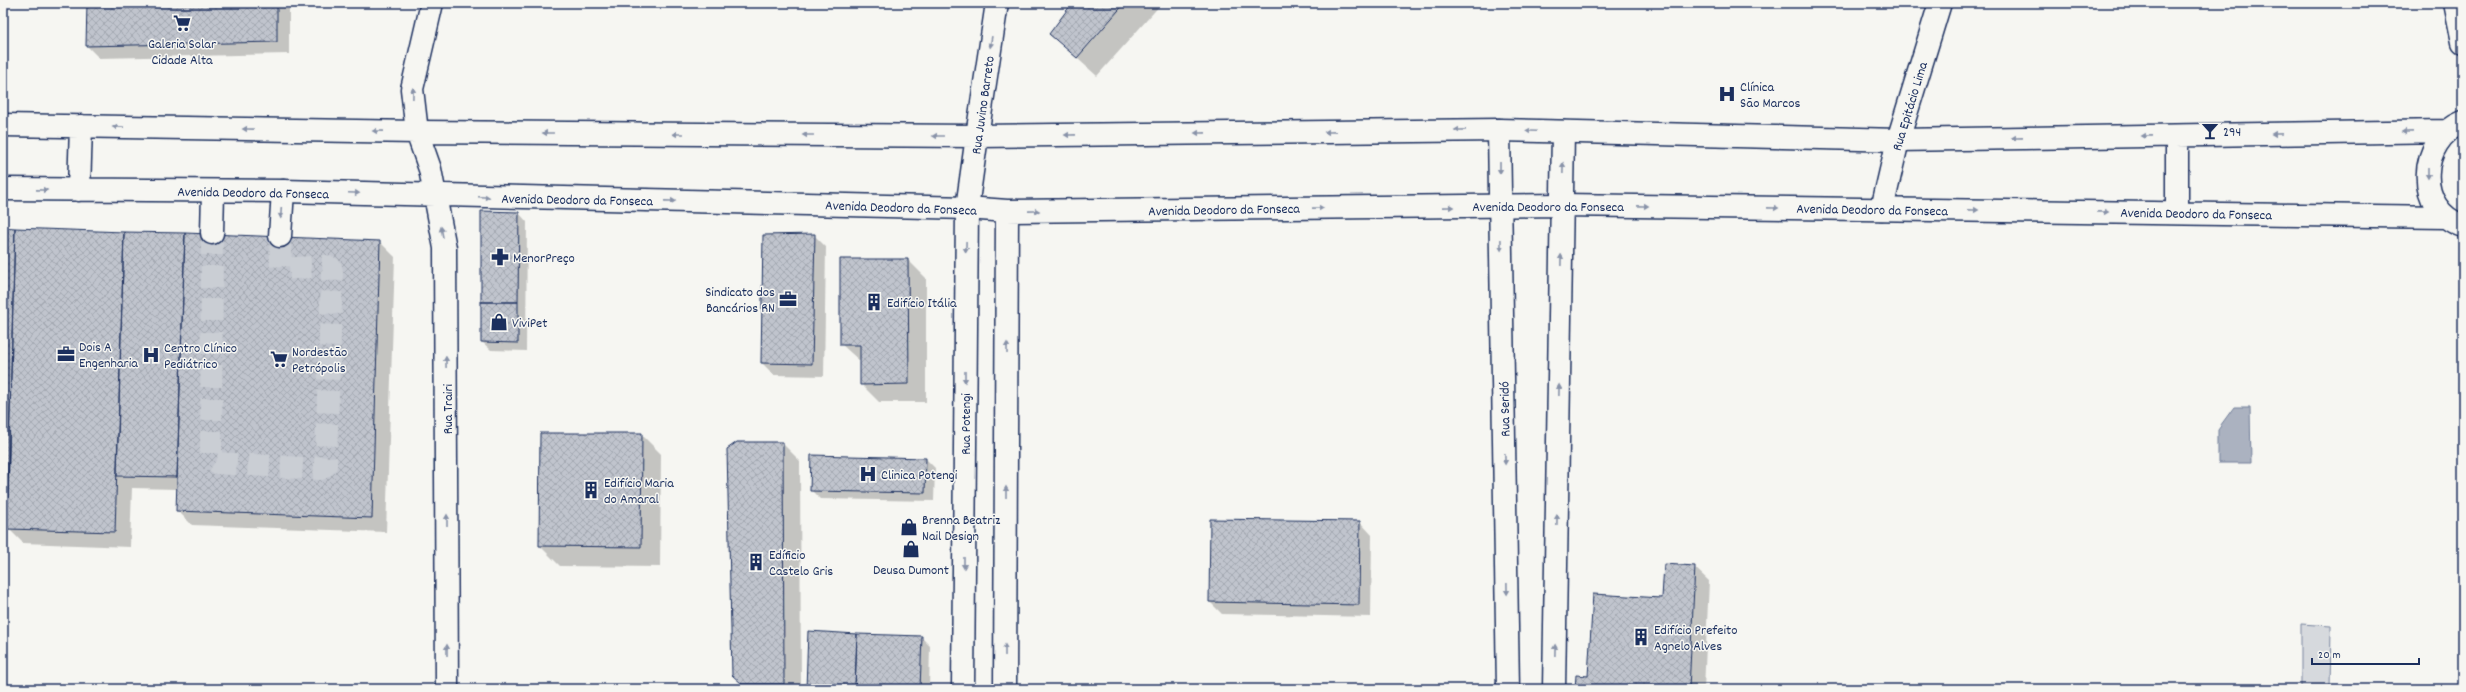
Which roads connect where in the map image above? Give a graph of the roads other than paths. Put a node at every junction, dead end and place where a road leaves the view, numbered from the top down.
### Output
1 (432, 3) edge
2 (997, 3) edge
3 (1940, 3) edge
4 (2455, 3) edge
5 (2463, 42) edge
6 (3, 125) edge
7 (81, 126) junction
8 (2454, 126) edge
9 (1499, 130) junction
10 (417, 132) junction
11 (1563, 132) junction
12 (976, 136) junction
13 (2177, 136) junction
14 (1898, 140) junction
15 (3, 189) edge
16 (79, 190) junction
17 (283, 191) junction
18 (213, 192) junction
19 (436, 195) junction
20 (1562, 205) junction
21 (1500, 206) junction
22 (967, 208) junction
23 (1882, 209) junction
24 (1007, 211) junction
25 (2177, 213) junction
26 (2455, 221) edge
27 (212, 232) tunnel mouth
28 (280, 236) tunnel mouth
29 (447, 689) edge
30 (963, 689) edge
31 (1005, 689) edge
32 (1508, 689) edge
33 (1554, 689) edge

10 -> 1 main road, Rua Trairi
2 -> 12 main road, Rua Juvino Barreto
3 - 14 main road, Rua Epitácio Lima
4 - 5 main road
6 - 7 main road
10 -> 7 main road
7 - 16 main road
8 -> 13 main road
8 -> 26 main road
11 -> 9 main road
9 -> 12 main road
9 -> 21 main road, Rua Seridó
12 -> 10 main road
10 - 19 main road, Rua Trairi
11 - 14 main road
20 -> 11 main road
12 - 22 main road, Rua Juvino Barreto
13 -> 14 main road
13 - 25 main road
14 - 23 main road, Rua Epitácio Lima
15 -> 16 main road, Avenida Deodoro da Fonseca
16 - 18 main road, Avenida Deodoro da Fonseca
17 - 18 main road, Avenida Deodoro da Fonseca
17 -> 19 main road, Avenida Deodoro da Fonseca
17 -> 28 main road
18 - 27 main road
19 -> 22 main road, Avenida Deodoro da Fonseca
29 -> 19 main road, Rua Trairi
20 - 21 main road, Avenida Deodoro da Fonseca
20 -> 23 main road, Avenida Deodoro da Fonseca
33 -> 20 main road
24 -> 21 main road, Avenida Deodoro da Fonseca
21 -> 32 main road, Rua Seridó
22 - 24 main road, Avenida Deodoro da Fonseca
22 -> 30 main road, Rua Potengi
23 -> 25 main road, Avenida Deodoro da Fonseca
31 -> 24 main road
25 - 26 main road, Avenida Deodoro da Fonseca

